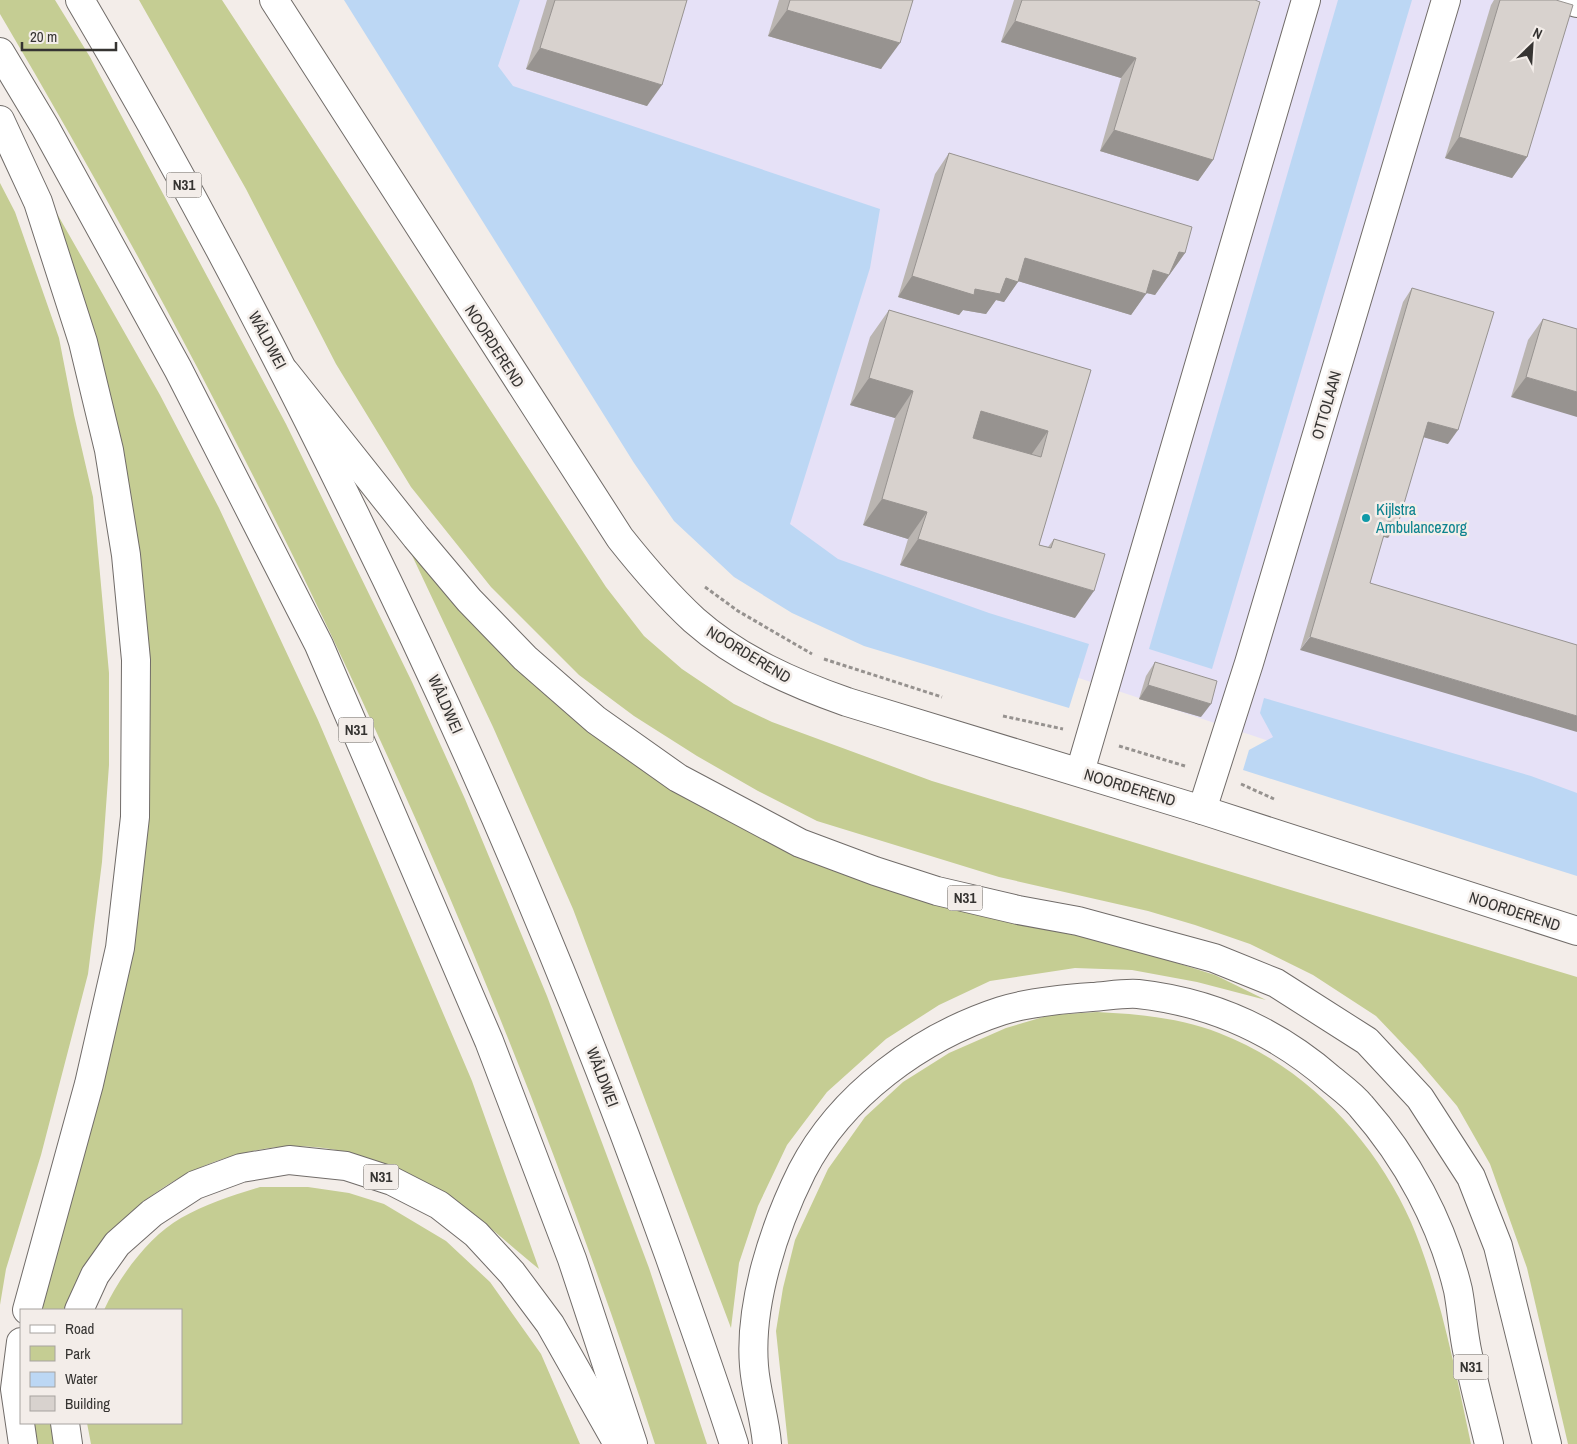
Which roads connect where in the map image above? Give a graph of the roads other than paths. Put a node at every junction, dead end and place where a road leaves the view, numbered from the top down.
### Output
1 (80, 0) edge
2 (274, 0) edge
3 (1306, 0) edge
4 (1446, 0) edge
5 (1568, 0) edge
6 (1577, 3) edge
7 (0, 52) edge
8 (0, 120) edge
9 (285, 372) junction
10 (1080, 772) junction
11 (1202, 810) junction
12 (1577, 931) edge
13 (27, 1309) edge
14 (78, 1309) edge
15 (20, 1350) edge
16 (20, 1423) edge
17 (20, 1424) edge
18 (65, 1424) edge
19 (23, 1444) edge
20 (68, 1444) edge
21 (618, 1444) edge
22 (633, 1444) edge
23 (734, 1444) edge
24 (766, 1444) edge
25 (1489, 1444) edge
26 (1546, 1444) edge

1 - 9 main road, WÂLDWEI / N31
2 - 10 main road, NOORDEREND
3 - 10 main road
4 - 11 main road, OTTOLAAN
5 - 6 main road
7 - 22 main road, N31
8 - 13 main road
9 - 23 main road, WÂLDWEI / N31
9 - 26 main road, N31
10 - 11 main road, NOORDEREND
11 - 12 main road, NOORDEREND
14 - 21 main road, N31
15 - 16 main road
17 - 19 main road
18 - 20 main road
24 - 25 main road, N31

